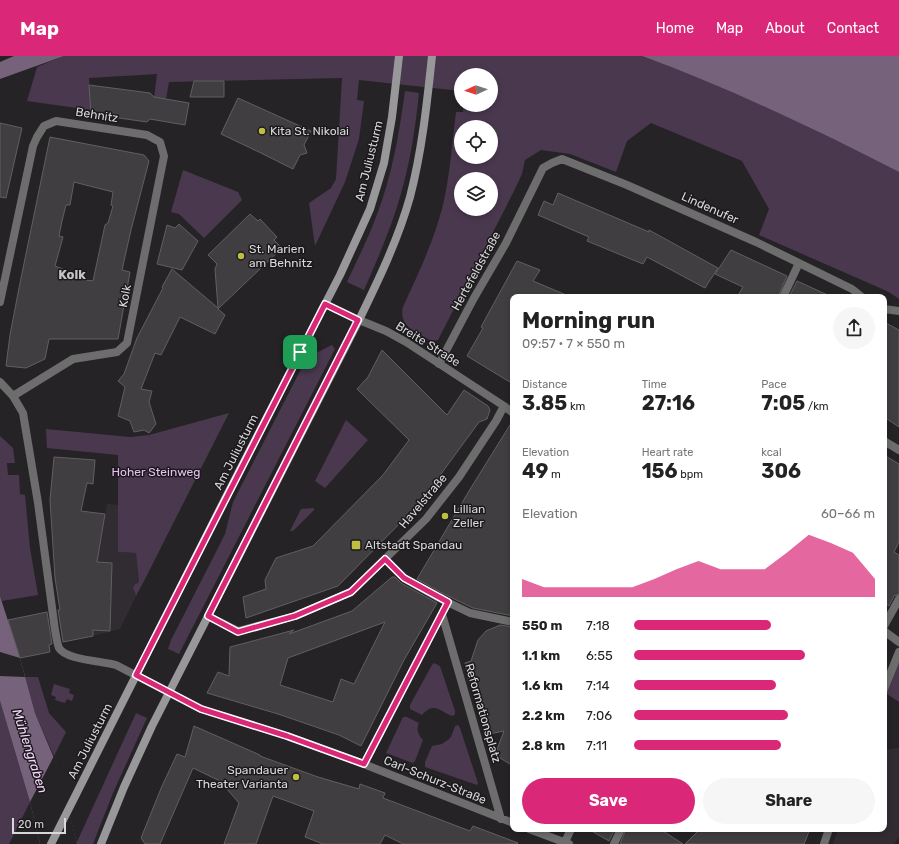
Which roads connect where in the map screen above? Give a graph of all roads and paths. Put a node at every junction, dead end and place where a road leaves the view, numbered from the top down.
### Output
1 (399, 56) edge
2 (432, 56) edge
3 (148, 135) joint
4 (543, 168) joint
5 (799, 263) junction
6 (784, 294) edge
7 (858, 294) edge
8 (0, 302) edge
9 (325, 304) junction
10 (887, 309) edge
11 (899, 311) edge
12 (358, 320) junction
13 (439, 364) junction
14 (0, 382) edge
15 (13, 396) junction
16 (504, 406) junction
17 (510, 411) edge
18 (887, 443) edge
19 (899, 450) edge
20 (385, 559) junction
21 (899, 599) edge
22 (448, 602) junction
23 (442, 614) junction
24 (208, 616) junction
25 (510, 621) edge
26 (887, 621) edge
27 (887, 633) edge
28 (899, 642) edge
29 (899, 652) edge
30 (136, 675) junction
31 (887, 682) edge
32 (168, 693) junction
33 (364, 764) junction
34 (501, 819) junction
35 (510, 822) edge
36 (537, 832) edge
37 (570, 832) edge
38 (620, 832) edge
39 (828, 832) edge
40 (567, 843) edge
41 (51, 844) edge
42 (101, 844) edge
43 (614, 844) edge
44 (824, 844) edge

1 - 9 main road, Am Juliusturm
2 - 12 main road
3 - 8 street, Behnitz
3 - 15 street, Kolk
4 - 5 street, Lindenufer
4 - 13 street, Hertefeldstraße
5 - 6 street
5 - 7 street, Lindenufer
9 - 12 street, Breite Straße
9 - 30 main road, Am Juliusturm
10 - 11 street
12 - 13 street, Breite Straße
12 - 24 main road
13 - 16 street, Breite Straße
14 - 15 street
15 - 30 street
16 - 17 street, Breite Straße
16 - 20 street, Havelstraße
18 - 19 street
20 - 22 street
20 - 24 street, Havelstraße
21 - 26 street
22 - 23 street
22 - 25 street
23 - 33 street
23 - 34 street, Reformationsplatz
24 - 32 main road
27 - 28 street
29 - 31 street
30 - 32 street
30 - 41 main road, Am Juliusturm
32 - 33 street, Carl-Schurz-Straße
32 - 42 main road
33 - 34 street, Carl-Schurz-Straße
34 - 35 street, Carl-Schurz-Straße
36 - 40 street
37 - 40 street
38 - 43 street
39 - 44 street

